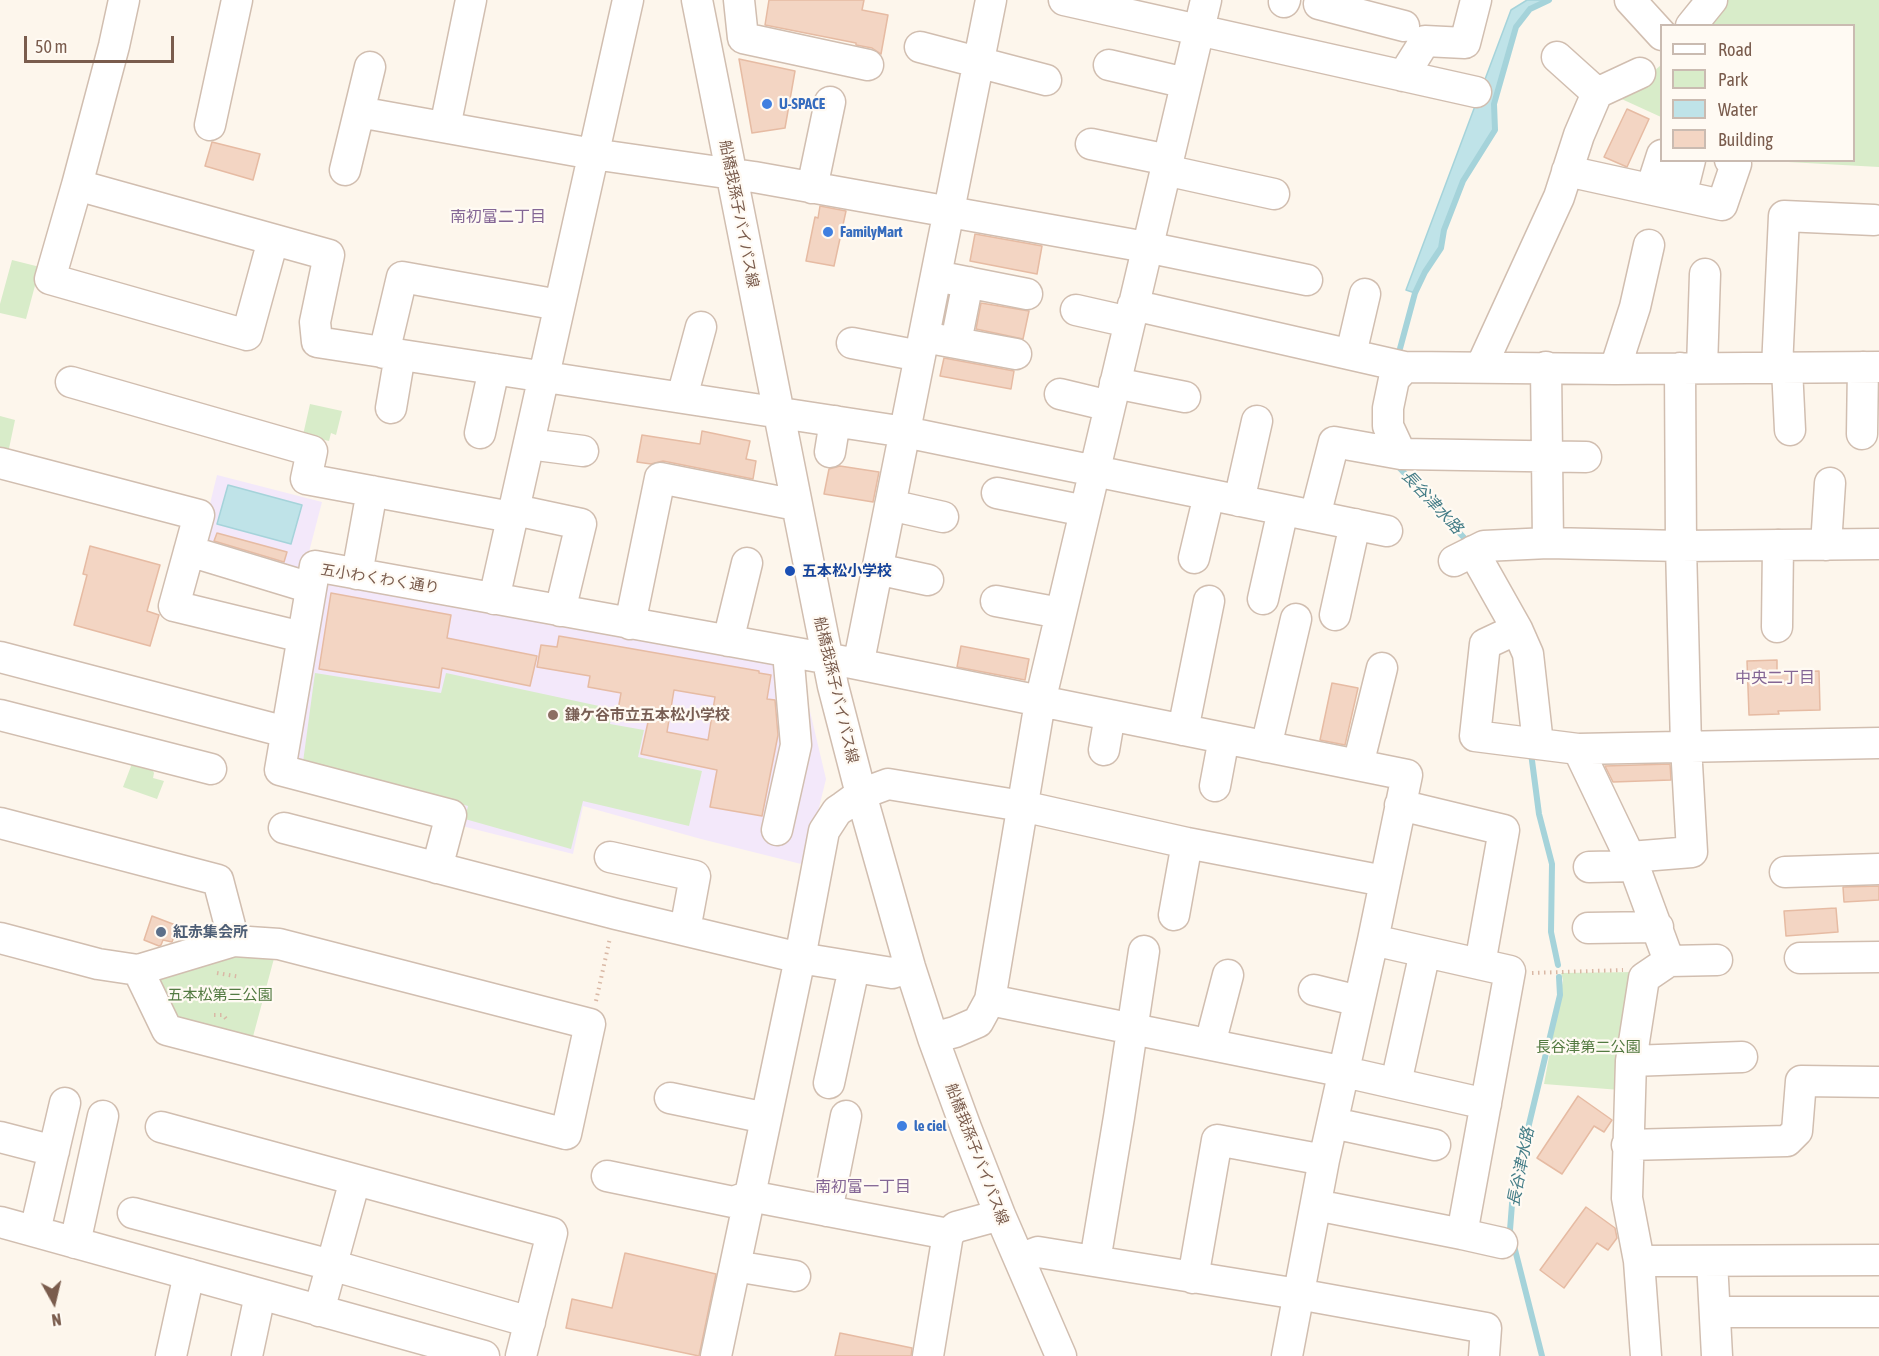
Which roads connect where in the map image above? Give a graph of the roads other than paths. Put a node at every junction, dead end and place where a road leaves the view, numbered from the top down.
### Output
1 (124, 0) edge
2 (237, 0) edge
3 (471, 0) edge
4 (628, 0) edge
5 (696, 0) edge
6 (739, 0) edge
7 (991, 0) edge
8 (1064, 0) edge
9 (1206, 0) edge
10 (1320, 0) edge
11 (1476, 0) edge
12 (1629, 0) edge
13 (1711, 0) edge
14 (1693, 24) edge
15 (1404, 26) dead end
16 (1199, 31) junction
17 (1660, 33) edge
18 (743, 38) junction
19 (705, 43) junction
20 (920, 47) dead end
21 (1557, 57) dead end
22 (978, 63) junction
23 (868, 65) dead end
24 (1109, 65) dead end
25 (370, 67) dead end
26 (1640, 73) dead end
27 (1403, 76) junction
28 (1046, 80) dead end
29 (1186, 83) junction
30 (1476, 92) dead end
31 (1597, 93) junction
32 (830, 102) dead end
33 (359, 112) junction
34 (210, 125) dead end
35 (445, 127) junction
36 (1091, 144) dead end
37 (593, 154) junction
38 (1660, 161) edge
39 (1690, 162) edge
40 (1734, 162) edge
41 (1166, 165) junction
42 (345, 170) dead end
43 (1567, 171) junction
44 (731, 174) junction
45 (77, 185) junction
46 (812, 188) junction
47 (1651, 189) junction
48 (1274, 194) dead end
49 (1681, 196) junction
50 (949, 213) junction
51 (1874, 220) dead end
52 (273, 240) junction
53 (1649, 245) dead end
54 (1146, 247) junction
55 (1705, 274) dead end
56 (936, 276) junction
57 (1307, 280) dead end
58 (968, 282) junction
59 (1028, 294) dead end
60 (1365, 294) dead end
61 (559, 305) junction
62 (1076, 310) dead end
63 (1131, 314) junction
64 (701, 327) dead end
65 (959, 327) dead end
66 (852, 342) dead end
67 (922, 346) junction
68 (392, 354) junction
69 (1016, 354) dead end
70 (1351, 354) junction
71 (1405, 367) junction
72 (1481, 367) junction
73 (1871, 367) edge
74 (1546, 368) junction
75 (1691, 368) junction
76 (1782, 368) junction
77 (494, 369) junction
78 (1615, 369) junction
79 (544, 376) junction
80 (71, 382) dead end
81 (1060, 394) dead end
82 (1112, 394) junction
83 (682, 397) junction
84 (1185, 397) dead end
85 (391, 408) dead end
86 (778, 412) junction
87 (835, 421) junction
88 (1257, 421) dead end
89 (1790, 430) dead end
90 (905, 432) junction
91 (480, 433) dead end
92 (1862, 434) dead end
93 (529, 444) junction
94 (583, 452) dead end
95 (830, 452) dead end
96 (1401, 453) junction
97 (1547, 456) junction
98 (1586, 457) dead end
99 (0, 463) edge
100 (1094, 472) junction
101 (1830, 483) dead end
102 (372, 491) junction
103 (997, 493) dead end
104 (1209, 495) junction
105 (1239, 501) junction
106 (890, 505) junction
107 (796, 506) junction
108 (1283, 510) junction
109 (1085, 511) junction
110 (1315, 516) junction
111 (511, 517) junction
112 (944, 517) dead end
113 (1355, 524) junction
114 (1387, 531) dead end
115 (1548, 543) junction
116 (1879, 544) edge
117 (1778, 545) junction
118 (1826, 545) junction
119 (1681, 546) junction
120 (189, 550) junction
121 (1194, 558) dead end
122 (747, 563) dead end
123 (877, 569) junction
124 (357, 574) junction
125 (928, 580) dead end
126 (312, 584) junction
127 (494, 599) junction
128 (1263, 599) dead end
129 (996, 601) dead end
130 (1209, 601) dead end
131 (560, 611) junction
132 (1060, 613) junction
133 (1335, 615) dead end
134 (1296, 619) dead end
135 (630, 624) junction
136 (1778, 627) dead end
137 (1517, 629) junction
138 (302, 637) junction
139 (728, 641) junction
140 (861, 651) dead end
141 (0, 657) edge
142 (828, 660) junction
143 (788, 662) junction
144 (1382, 668) dead end
145 (1040, 702) junction
146 (0, 715) edge
147 (1110, 715) junction
148 (1183, 730) junction
149 (286, 732) junction
150 (1224, 738) junction
151 (1879, 743) edge
152 (1538, 744) junction
153 (1686, 746) junction
154 (1266, 747) junction
155 (1578, 749) junction
156 (1104, 750) dead end
157 (1358, 765) junction
158 (211, 769) dead end
159 (1215, 786) dead end
160 (861, 794) junction
161 (1400, 805) junction
162 (1022, 806) junction
163 (0, 823) edge
164 (284, 828) dead end
165 (777, 830) dead end
166 (1187, 843) junction
167 (610, 857) dead end
168 (1632, 861) junction
169 (1589, 867) dead end
170 (437, 868) junction
171 (1879, 869) edge
172 (1785, 872) dead end
173 (1384, 881) junction
174 (1174, 915) dead end
175 (1658, 927) junction
176 (1588, 928) dead end
177 (685, 930) junction
178 (0, 938) edge
179 (1373, 940) junction
180 (234, 941) junction
181 (1144, 951) dead end
182 (1425, 952) junction
183 (1879, 957) edge
184 (800, 958) junction
185 (1800, 958) dead end
186 (1717, 960) dead end
187 (1480, 964) junction
188 (1663, 965) junction
189 (910, 967) junction
190 (854, 968) junction
191 (138, 970) junction
192 (1228, 975) dead end
193 (1314, 990) dead end
194 (990, 1000) junction
195 (1359, 1001) junction
196 (1133, 1028) junction
197 (933, 1038) junction
198 (1210, 1044) junction
199 (1742, 1057) dead end
200 (1631, 1061) junction
201 (1345, 1072) junction
202 (1879, 1082) edge
203 (829, 1083) dead end
204 (1396, 1083) junction
205 (670, 1098) dead end
206 (65, 1103) dead end
207 (1486, 1104) junction
208 (104, 1116) dead end
209 (846, 1116) dead end
210 (766, 1118) junction
211 (1333, 1123) junction
212 (161, 1127) dead end
213 (0, 1137) edge
214 (1436, 1145) dead end
215 (1627, 1145) junction
216 (54, 1151) junction
217 (1324, 1160) junction
218 (607, 1176) dead end
219 (355, 1180) junction
220 (750, 1196) junction
221 (1316, 1205) junction
222 (827, 1211) junction
223 (134, 1213) dead end
224 (1000, 1215) junction
225 (0, 1221) edge
226 (35, 1231) junction
227 (948, 1234) junction
228 (1462, 1234) junction
229 (1502, 1243) dead end
230 (75, 1244) junction
231 (1019, 1259) junction
232 (1879, 1260) edge
233 (1095, 1261) junction
234 (1639, 1261) junction
235 (1712, 1261) junction
236 (331, 1265) junction
237 (735, 1266) junction
238 (189, 1274) junction
239 (795, 1276) dead end
240 (1193, 1278) junction
241 (1298, 1294) junction
242 (261, 1295) junction
243 (319, 1311) junction
244 (1715, 1312) junction
245 (1879, 1312) edge
246 (530, 1322) junction
247 (404, 1345) edge
248 (449, 1352) edge
249 (171, 1356) edge
250 (247, 1356) edge
251 (483, 1356) edge
252 (521, 1356) edge
253 (716, 1356) edge
254 (928, 1356) edge
255 (1060, 1356) edge
256 (1287, 1356) edge
257 (1484, 1356) edge
258 (1646, 1356) edge
259 (1717, 1356) edge

1 - 45 street
2 - 34 street
3 - 35 street
4 - 37 street
5 - 19 street, 船橋我孫子バイパス線
6 - 18 street
7 - 22 street
8 - 16 street
9 - 16 street
10 - 15 street
11 - 27 street
12 - 17 street
13 - 14 street
16 - 27 street
16 - 29 street
18 - 19 street
18 - 23 street
19 - 44 street, 船橋我孫子バイパス線
20 - 22 street
21 - 31 street
22 - 28 street
22 - 50 street
24 - 29 street
25 - 33 street
26 - 31 street
27 - 30 street
29 - 41 street
31 - 43 street
32 - 46 street
33 - 35 street
33 - 42 street
35 - 37 street
36 - 41 street
37 - 44 street
37 - 61 street
38 - 47 street
39 - 49 street
40 - 49 street
41 - 48 street
41 - 54 street
43 - 47 street
43 - 72 street
44 - 46 street
44 - 86 street, 船橋我孫子バイパス線
45 - 52 street
45 - 52 street
46 - 50 street
47 - 49 street
50 - 54 street
50 - 56 street
51 - 76 street
52 - 68 street
53 - 78 street
54 - 57 street
54 - 63 street
55 - 75 street
56 - 58 street
56 - 67 street
58 - 59 street
58 - 65 street
60 - 70 street
61 - 68 street
61 - 79 street
62 - 63 street
63 - 70 street
63 - 82 street
64 - 83 street
66 - 67 street
67 - 69 street
67 - 90 street
68 - 77 street
68 - 85 street
70 - 71 street
71 - 72 street
71 - 96 street
72 - 74 street
73 - 76 street
73 - 92 street
74 - 78 street
74 - 97 street
75 - 76 street
75 - 78 street
75 - 119 street
76 - 89 street
77 - 79 street
77 - 91 street
79 - 83 street
79 - 93 street
80 - 102 street
81 - 82 street
82 - 84 street
82 - 100 street
83 - 86 street
86 - 87 street
86 - 107 street, 船橋我孫子バイパス線
87 - 90 street
87 - 95 street
88 - 105 street
90 - 100 street
90 - 106 street
93 - 94 street
93 - 111 street
96 - 97 street
96 - 110 street
97 - 98 street
97 - 115 street
99 - 120 street
100 - 104 street
100 - 109 street
101 - 118 street
102 - 111 street
102 - 124 street
103 - 109 street
104 - 105 street
104 - 121 street
105 - 108 street
106 - 112 street
106 - 123 street
107 - 135 street
107 - 142 street, 船橋我孫子バイパス線
108 - 110 street
108 - 128 street
109 - 132 street
110 - 113 street
111 - 127 street
111 - 131 street
113 - 114 street
113 - 133 street
115 - 119 street
115 - 137 street
116 - 118 street
117 - 118 street
117 - 119 street
117 - 136 street
119 - 153 street
120 - 126 street, 五小わくわく通り
120 - 138 street
122 - 139 street
123 - 125 street
123 - 140 street
124 - 126 street, 五小わくわく通り
124 - 127 street, 五小わくわく通り
126 - 138 street
126 - 143 street
127 - 131 street, 五小わくわく通り
129 - 132 street
130 - 148 street
131 - 135 street, 五小わくわく通り
132 - 145 street
134 - 154 street
135 - 139 street, 五小わくわく通り
137 - 152 street
137 - 152 street
138 - 149 street
139 - 143 street, 五小わくわく通り
141 - 149 street
142 - 143 street, 五小わくわく通り
142 - 145 street, 五小わくわく通り
142 - 160 street, 船橋我孫子バイパス線
143 - 165 street
144 - 157 street
145 - 147 street, 五小わくわく通り
145 - 162 street
146 - 158 street
147 - 148 street, 五小わくわく通り
147 - 156 street
148 - 150 street, 五小わくわく通り
149 - 170 street
150 - 154 street, 五小わくわく通り
150 - 159 street
151 - 153 street
152 - 155 street
153 - 155 street
153 - 168 street
154 - 157 street, 五小わくわく通り
155 - 168 street
157 - 161 street, 五小わくわく通り
160 - 162 street
160 - 184 street
160 - 189 street, 船橋我孫子バイパス線
161 - 173 street
161 - 187 street
162 - 166 street
162 - 194 street
163 - 180 street
164 - 170 street
166 - 173 street
166 - 174 street
167 - 177 street
168 - 169 street
168 - 175 street
170 - 177 street
171 - 172 street
173 - 179 street
175 - 176 street
175 - 188 street
177 - 184 street
178 - 191 street
179 - 182 street
179 - 195 street
180 - 191 street
180 - 191 street
181 - 196 street
182 - 187 street
182 - 204 street
183 - 185 street
184 - 190 street
184 - 210 street
186 - 188 street
187 - 207 street
188 - 200 street
189 - 190 street
189 - 197 street, 船橋我孫子バイパス線
190 - 203 street
192 - 198 street
193 - 195 street
194 - 196 street
194 - 197 street
195 - 201 street
196 - 198 street
196 - 233 street
197 - 224 street, 船橋我孫子バイパス線
198 - 201 street
199 - 200 street
200 - 215 street
201 - 204 street
201 - 211 street
202 - 215 street
204 - 207 street
205 - 210 street
206 - 216 street
207 - 228 street
208 - 230 street
209 - 222 street
210 - 220 street
211 - 214 street
211 - 217 street
212 - 219 street
213 - 216 street
215 - 234 street
216 - 226 street
217 - 221 street
217 - 240 street
218 - 220 street
219 - 236 street
219 - 246 street
220 - 222 street
220 - 237 street
221 - 228 street
221 - 241 street
222 - 227 street
223 - 236 street
224 - 227 street
224 - 231 street, 船橋我孫子バイパス線
225 - 226 street
226 - 230 street
227 - 254 street
228 - 229 street
230 - 238 street
231 - 233 street
231 - 255 street, 船橋我孫子バイパス線
232 - 235 street
233 - 240 street
234 - 235 street
234 - 258 street
235 - 244 street
236 - 243 street
236 - 246 street
237 - 239 street
237 - 253 street
238 - 242 street
238 - 249 street
240 - 241 street
241 - 256 street
241 - 257 street
242 - 243 street
242 - 250 street
243 - 247 street
244 - 245 street
244 - 259 street
246 - 252 street
247 - 248 street
248 - 251 street

